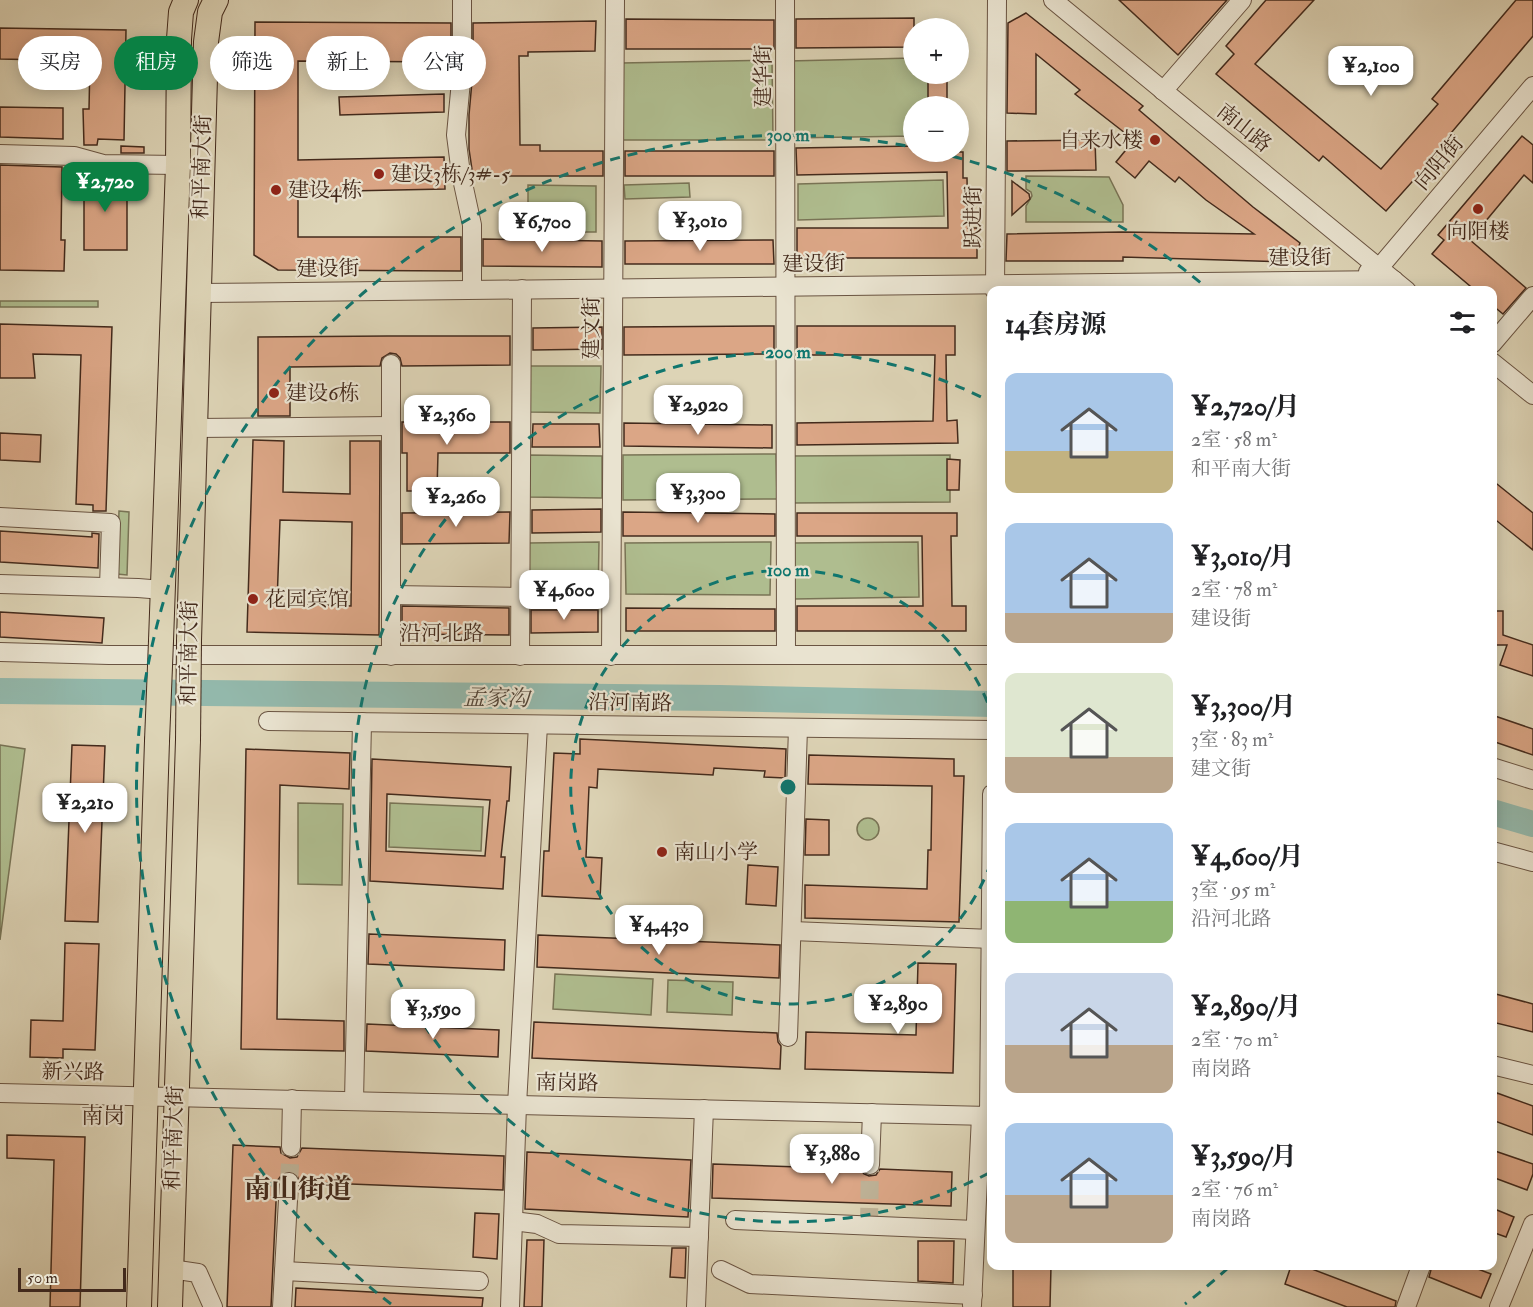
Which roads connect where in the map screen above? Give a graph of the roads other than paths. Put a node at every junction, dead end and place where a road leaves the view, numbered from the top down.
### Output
1 (186, 0) edge
2 (216, 0) edge
3 (462, 0) edge
4 (615, 0) edge
5 (785, 0) edge
6 (997, 0) edge
7 (1053, 0) edge
8 (1242, 0) edge
9 (1533, 86) edge
10 (1163, 91) junction
11 (0, 154) edge
12 (178, 165) junction
13 (1379, 268) junction
14 (1346, 280) junction
15 (786, 286) junction
16 (995, 286) edge
17 (1083, 286) edge
18 (1400, 286) edge
19 (613, 288) junction
20 (987, 288) edge
21 (522, 289) junction
22 (472, 290) junction
23 (199, 293) junction
24 (1533, 296) edge
25 (1497, 338) edge
26 (391, 364) dead end
27 (1497, 366) edge
28 (1533, 395) edge
29 (391, 426) junction
30 (195, 428) junction
31 (0, 517) edge
32 (0, 584) edge
33 (109, 587) junction
34 (162, 590) junction
35 (391, 595) junction
36 (520, 597) junction
37 (0, 652) edge
38 (786, 655) junction
39 (987, 655) edge
40 (391, 656) junction
41 (520, 656) junction
42 (611, 656) junction
43 (268, 721) dead end
44 (362, 722) junction
45 (537, 724) junction
46 (798, 728) junction
47 (987, 730) edge
48 (1497, 769) edge
49 (1533, 780) edge
50 (1497, 851) edge
51 (1533, 861) edge
52 (792, 931) junction
53 (987, 939) edge
54 (788, 1036) dead end
55 (987, 1057) edge
56 (1497, 1068) edge
57 (1533, 1075) edge
58 (0, 1093) edge
59 (145, 1096) junction
60 (176, 1096) junction
61 (292, 1099) junction
62 (354, 1101) junction
63 (517, 1105) junction
64 (704, 1109) junction
65 (872, 1113) junction
66 (985, 1116) junction
67 (291, 1148) tunnel mouth
68 (870, 1165) tunnel mouth
69 (290, 1182) tunnel mouth
70 (735, 1220) dead end
71 (513, 1221) junction
72 (1533, 1224) edge
73 (975, 1230) junction
74 (699, 1237) junction
75 (171, 1269) junction
76 (721, 1270) dead end
77 (1420, 1270) edge
78 (284, 1271) junction
79 (479, 1281) dead end
80 (972, 1301) edge
81 (139, 1307) edge
82 (170, 1307) edge
83 (213, 1307) edge
84 (282, 1307) edge
85 (510, 1307) edge
86 (696, 1307) edge
87 (1406, 1307) edge
88 (1500, 1307) edge

1 - 12 main road, 和平南大街
2 - 23 main road, 和平南大街
3 - 22 street
4 - 19 street, 建文街
5 - 15 street, 建华街
6 - 16 street, 跃进街
7 - 10 street, 南山路
8 - 10 street
9 - 13 street, 向阳街
10 - 13 street, 南山路
11 - 12 street
12 - 34 main road, 和平南大街
13 - 14 street
13 - 18 street, 南山路
14 - 17 street, 建设街
14 - 18 street, 建设街
15 - 19 street, 建设街
15 - 20 street, 建设街
15 - 38 street, 建华街
19 - 21 street, 建设街
19 - 42 street, 建文街
21 - 22 street, 建设街
21 - 36 street
22 - 23 street, 建设街
23 - 30 main road, 和平南大街
24 - 25 street
26 - 29 street
27 - 28 street
29 - 30 street
29 - 35 street
30 - 60 main road, 和平南大街, bridge
31 - 33 street
32 - 33 street
33 - 34 street
34 - 59 main road, 和平南大街, bridge
35 - 36 street
35 - 40 street
36 - 41 street
37 - 40 street, 沿河北路
38 - 39 street, 沿河北路
38 - 42 street, 沿河北路
40 - 41 street, 沿河北路
41 - 42 street, 沿河北路
43 - 44 street, 沿河南路
44 - 45 street, 沿河南路
44 - 62 street
45 - 46 street, 沿河南路
45 - 63 street
46 - 47 street, 沿河南路
46 - 52 street
48 - 49 street
50 - 51 street
52 - 53 street
52 - 54 street
55 - 66 street
56 - 57 street
58 - 59 street, 新兴路
59 - 60 street, 南岗路
59 - 81 main road, 和平南大街
60 - 61 street, 南岗路
60 - 75 main road, 和平南大街
61 - 62 street, 南岗路
61 - 67 street
62 - 63 street, 南岗路
63 - 64 street, 南岗路
63 - 71 street
64 - 65 street, 南岗路
64 - 74 street
65 - 66 street, 南岗路
65 - 68 street
66 - 73 street
69 - 78 street
70 - 73 street
71 - 74 street
71 - 85 street
72 - 88 street
73 - 80 street
74 - 86 street
75 - 82 main road, 和平南大街
75 - 83 street
76 - 80 street
77 - 87 street
78 - 79 street
78 - 84 street

